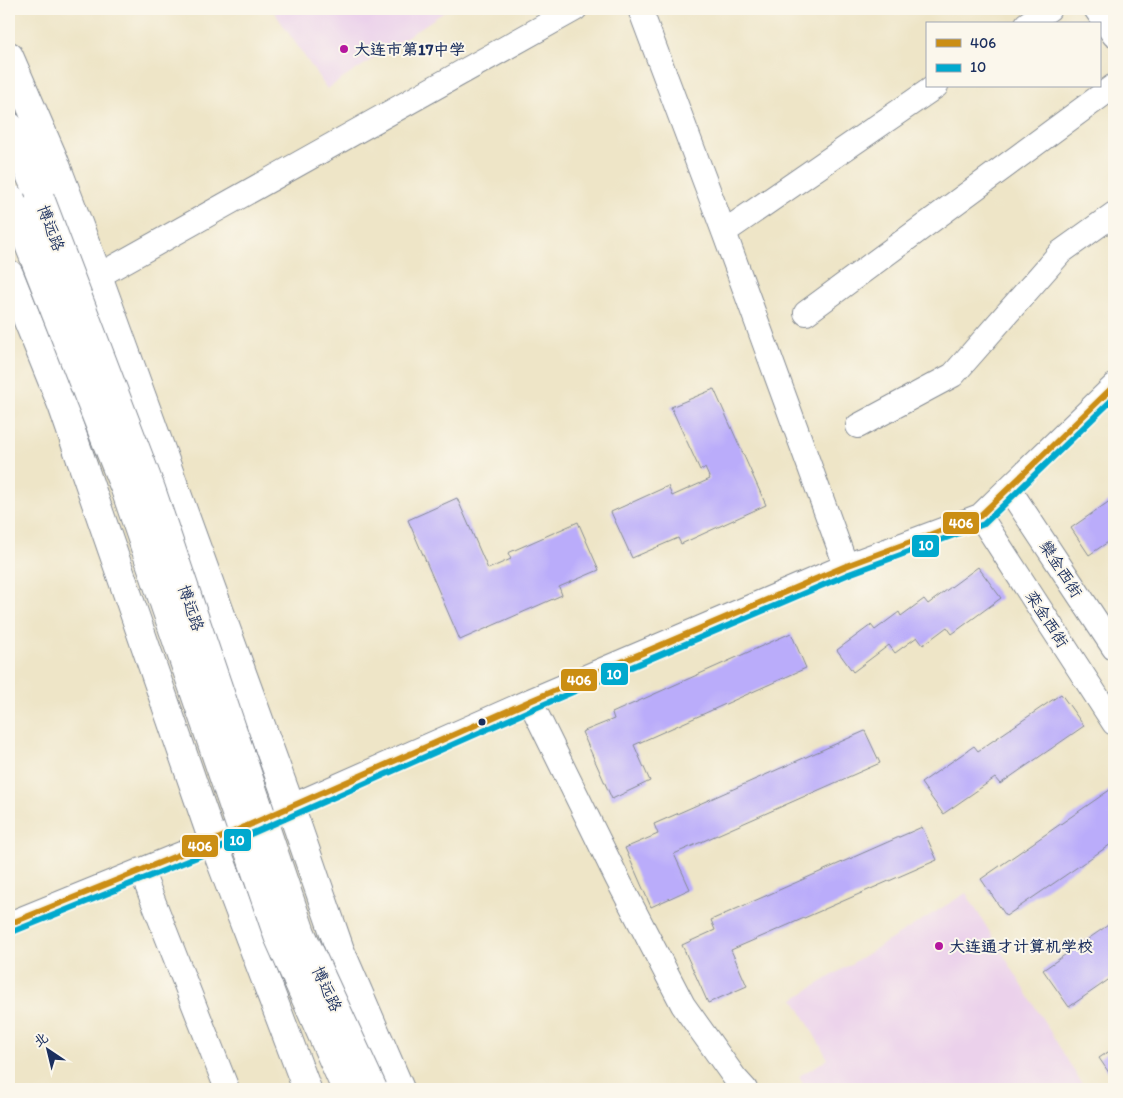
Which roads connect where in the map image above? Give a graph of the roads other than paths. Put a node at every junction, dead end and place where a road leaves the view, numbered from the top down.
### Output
1 (574, 9) edge
2 (640, 9) edge
3 (1049, 9) edge
4 (1096, 9) edge
5 (1030, 22) edge
6 (1114, 35) edge
7 (9, 56) edge
8 (1114, 86) edge
9 (933, 88) edge
10 (9, 126) edge
11 (10, 196) edge
12 (1114, 214) edge
13 (724, 232) junction
14 (9, 274) edge
15 (98, 276) junction
16 (806, 313) dead end
17 (1114, 386) edge
18 (858, 426) dead end
19 (1009, 489) junction
20 (980, 516) junction
21 (846, 566) junction
22 (1114, 648) edge
23 (530, 701) junction
24 (1114, 723) edge
25 (291, 808) junction
26 (213, 841) junction
27 (142, 870) junction
28 (9, 924) edge
29 (227, 1089) edge
30 (308, 1089) edge
31 (346, 1089) edge
32 (373, 1089) edge
33 (400, 1089) edge
34 (745, 1089) edge

1 - 15 street
2 - 13 street
3 - 5 street
4 - 6 street
7 - 15 main road
8 - 16 street
9 - 13 street
10 - 32 main road, 博远路, bridge
11 - 31 main road, bridge
12 - 18 street
13 - 21 street
14 - 26 main road
15 - 25 main road
17 - 19 street
19 - 20 street
19 - 22 street, 欒金西街
20 - 21 street
20 - 24 street, 栾金西街
21 - 23 street
23 - 25 street
23 - 34 street
25 - 26 street
25 - 33 main road
26 - 27 street
26 - 30 main road
27 - 28 street
27 - 29 street

